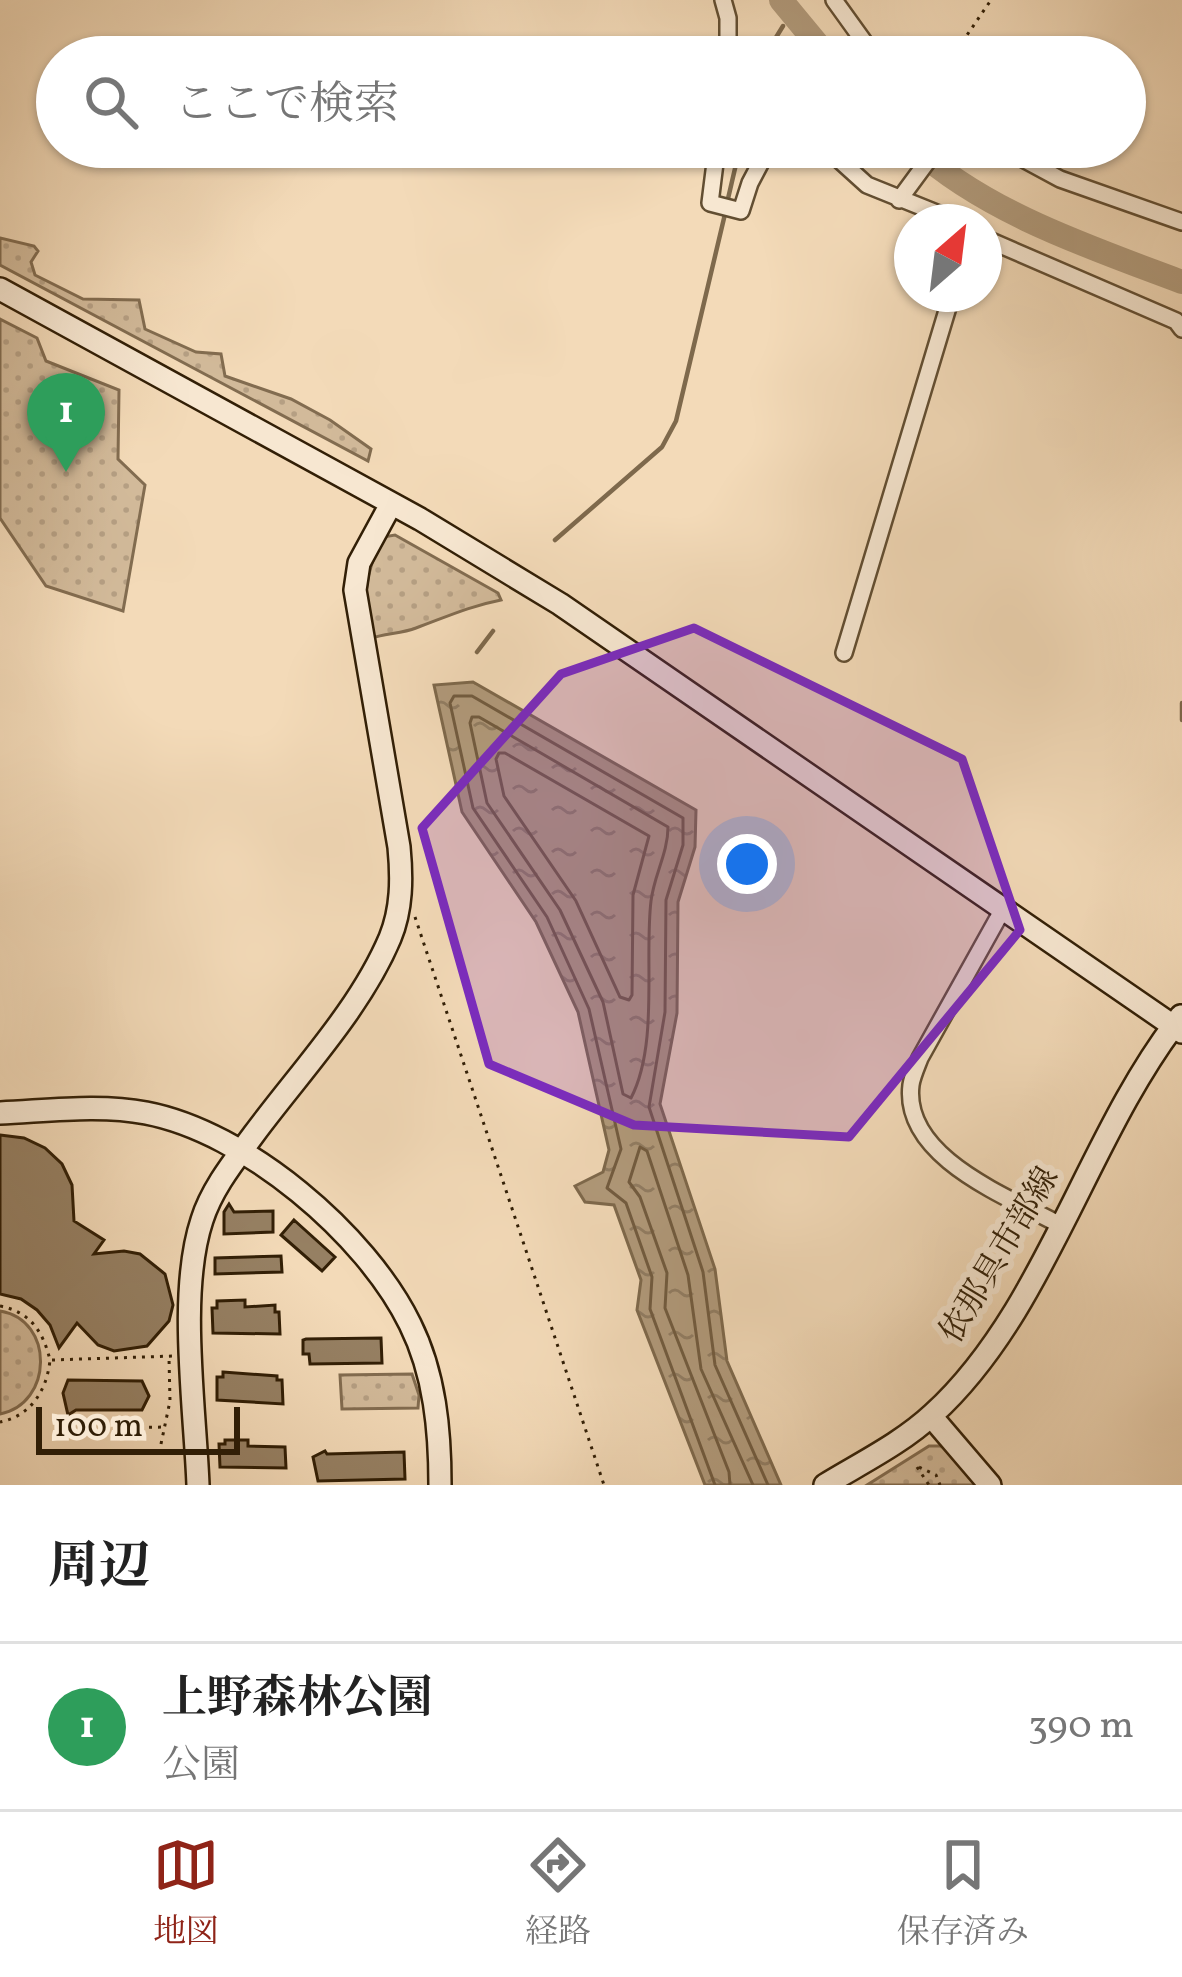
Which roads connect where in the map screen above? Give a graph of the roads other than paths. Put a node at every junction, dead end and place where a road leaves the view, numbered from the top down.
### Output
1 (723, 0) edge
2 (834, 0) edge
3 (728, 36) edge
4 (860, 36) edge
5 (716, 168) edge
6 (757, 168) edge
7 (848, 168) edge
8 (923, 168) edge
9 (1040, 168) edge
10 (902, 196) junction
11 (918, 204) edge
12 (1182, 222) edge
13 (1002, 246) edge
14 (0, 290) edge
15 (947, 312) edge
16 (1182, 329) edge
17 (391, 504) junction
18 (844, 653) dead end
19 (1004, 909) junction
20 (1179, 1024) edge
21 (0, 1113) edge
22 (242, 1150) junction
23 (1060, 1226) junction
24 (931, 1416) junction
25 (198, 1485) edge
26 (440, 1485) edge
27 (825, 1485) edge
28 (989, 1485) edge

1 - 3 street
2 - 4 street
5 - 6 street
7 - 10 street
8 - 10 street
9 - 12 street
10 - 11 street
13 - 16 street
14 - 17 street
15 - 18 street
17 - 19 street
17 - 22 street
19 - 20 street
19 - 23 street
20 - 23 street, 依那具市部線
21 - 22 street
22 - 25 street
22 - 26 street
23 - 24 street, 依那具市部線
24 - 27 street, 依那具市部線
24 - 28 street

